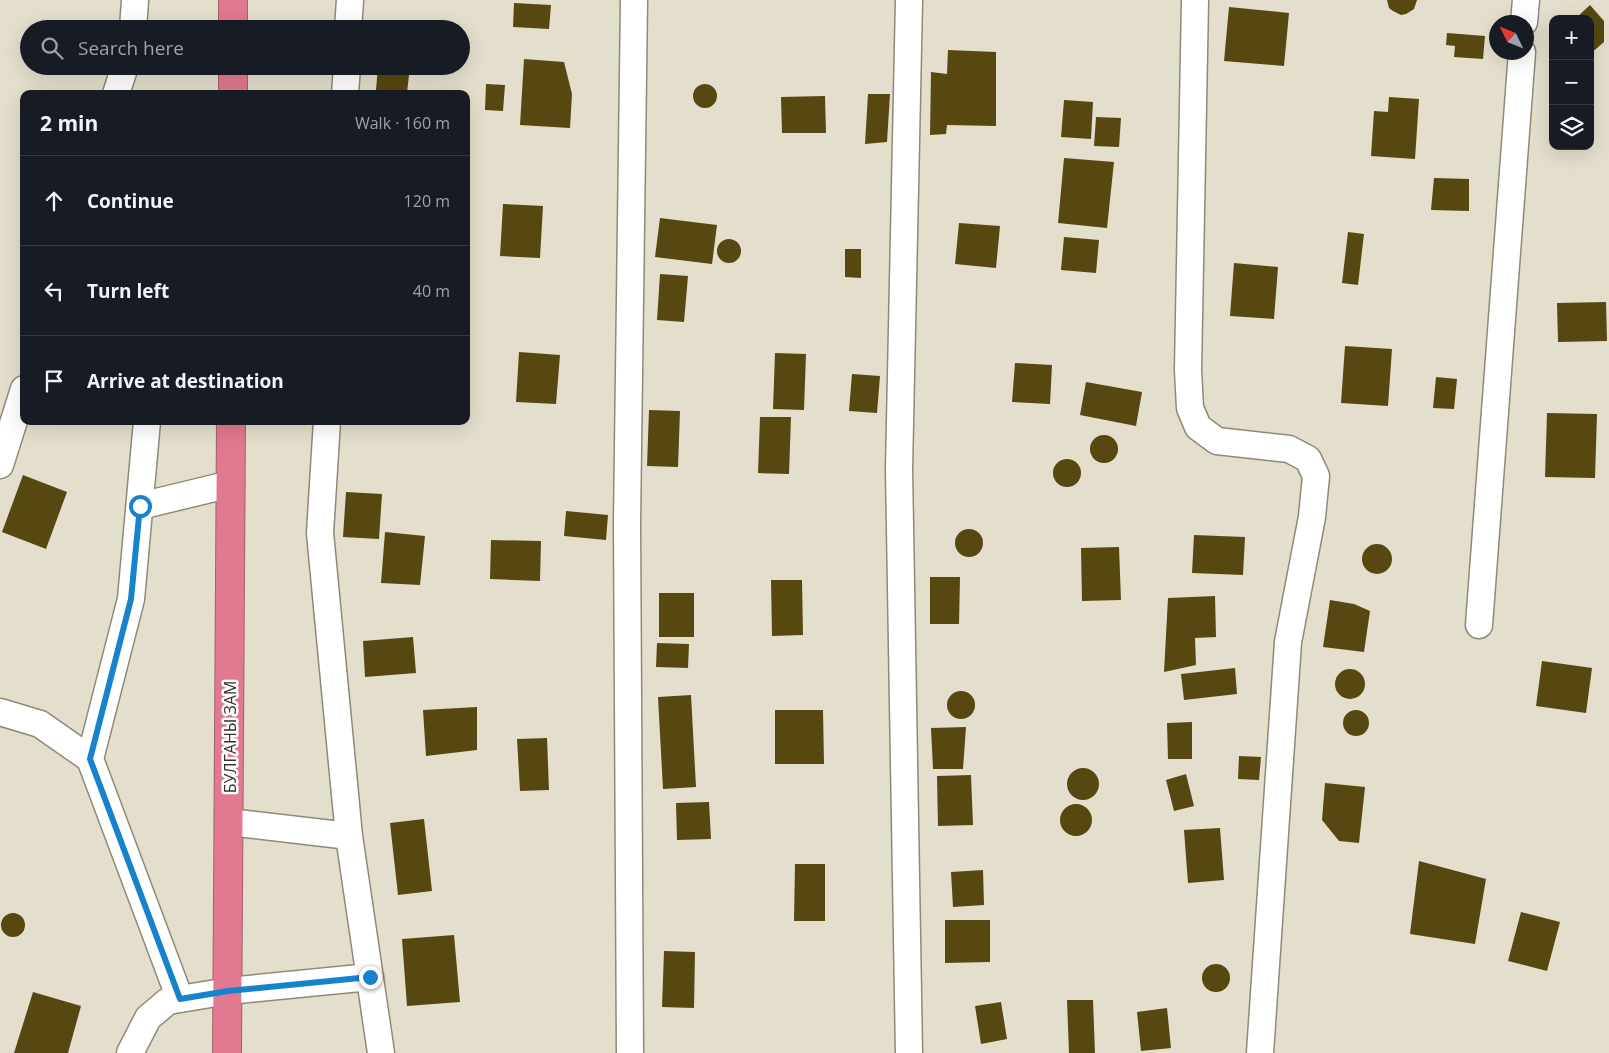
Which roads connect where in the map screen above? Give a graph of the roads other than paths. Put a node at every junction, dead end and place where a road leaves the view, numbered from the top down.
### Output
1 (135, 0) edge
2 (233, 0) edge
3 (350, 0) edge
4 (634, 0) edge
5 (909, 0) edge
6 (1195, 0) edge
7 (1526, 0) edge
8 (1525, 15) edge
9 (133, 20) edge
10 (233, 20) edge
11 (349, 20) edge
12 (1521, 60) edge
13 (122, 75) edge
14 (233, 75) edge
15 (346, 75) edge
16 (117, 90) edge
17 (233, 90) edge
18 (345, 90) edge
19 (20, 402) edge
20 (147, 425) edge
21 (231, 425) edge
22 (327, 425) edge
23 (0, 465) edge
24 (231, 484) junction
25 (140, 506) junction
26 (1479, 624) dead end
27 (0, 712) edge
28 (90, 759) junction
29 (229, 822) junction
30 (349, 836) junction
31 (370, 977) junction
32 (228, 991) junction
33 (180, 999) junction
34 (130, 1053) edge
35 (227, 1053) edge
36 (381, 1053) edge
37 (630, 1053) edge
38 (909, 1053) edge
39 (1260, 1053) edge

1 - 9 street
2 - 10 highway
3 - 11 street
4 - 37 street
5 - 38 street
6 - 39 street
7 - 8 street
12 - 26 street
13 - 16 street
14 - 17 highway
15 - 18 street
19 - 23 street
20 - 25 street
21 - 24 highway, БУЛГАНЫ ЗАМ
22 - 30 street
24 - 25 street
24 - 29 highway, БУЛГАНЫ ЗАМ
25 - 28 street
27 - 28 street
28 - 33 street
29 - 30 street
29 - 32 highway, БУЛГАНЫ ЗАМ
30 - 31 street
31 - 32 street
31 - 36 street
32 - 33 street
32 - 35 highway, БУЛГАНЫ ЗАМ
33 - 34 street

